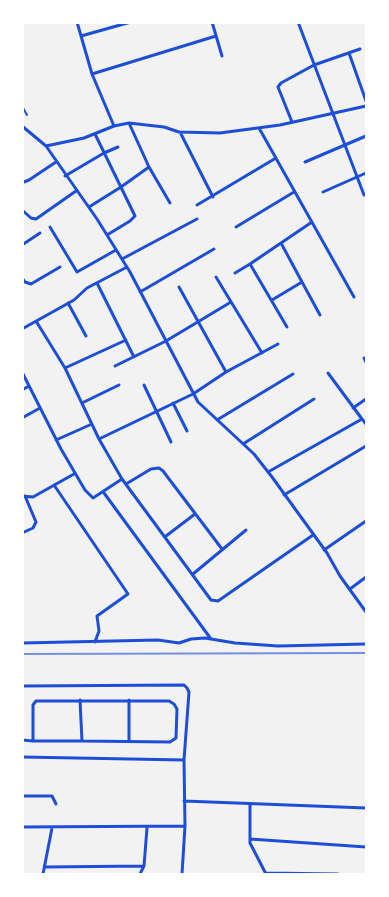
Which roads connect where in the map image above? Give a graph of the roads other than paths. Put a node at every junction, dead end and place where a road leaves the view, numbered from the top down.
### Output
1 (78, 22) edge
2 (131, 22) edge
3 (212, 22) edge
4 (298, 22) edge
5 (81, 36) junction
6 (216, 36) junction
7 (360, 49) dead end
8 (349, 53) junction
9 (222, 56) dead end
10 (314, 65) junction
11 (92, 74) junction
12 (366, 101) edge
13 (22, 106) edge
14 (366, 106) edge
15 (332, 113) junction
16 (27, 115) dead end
17 (129, 122) junction
18 (292, 122) junction
19 (22, 126) edge
20 (114, 126) junction
21 (259, 128) junction
22 (180, 132) junction
23 (95, 134) junction
24 (366, 136) edge
25 (345, 145) junction
26 (46, 146) junction
27 (118, 147) dead end
28 (104, 153) junction
29 (276, 158) junction
30 (56, 162) junction
31 (305, 162) dead end
32 (149, 167) junction
33 (366, 173) edge
34 (65, 176) junction
35 (357, 176) junction
36 (23, 181) edge
37 (121, 188) junction
38 (76, 191) junction
39 (294, 192) junction
40 (323, 192) dead end
41 (364, 194) dead end
42 (213, 197) junction
43 (170, 204) dead end
44 (197, 205) dead end
45 (89, 207) junction
46 (22, 210) edge
47 (197, 219) dead end
48 (312, 222) junction
49 (50, 227) dead end
50 (236, 227) dead end
51 (40, 233) dead end
52 (107, 235) junction
53 (281, 243) junction
54 (22, 245) edge
55 (214, 249) dead end
56 (116, 250) junction
57 (122, 259) junction
58 (250, 264) junction
59 (60, 267) dead end
60 (127, 267) junction
61 (235, 273) dead end
62 (216, 276) dead end
63 (22, 278) edge
64 (302, 282) junction
65 (96, 283) junction
66 (178, 287) dead end
67 (140, 292) junction
68 (354, 297) dead end
69 (272, 300) junction
70 (232, 302) junction
71 (68, 304) junction
72 (320, 315) dead end
73 (36, 321) junction
74 (198, 322) junction
75 (287, 327) dead end
76 (22, 330) edge
77 (86, 336) dead end
78 (126, 340) junction
79 (166, 341) junction
80 (278, 344) dead end
81 (262, 353) junction
82 (134, 357) junction
83 (115, 366) dead end
84 (65, 368) junction
85 (22, 372) edge
86 (226, 372) junction
87 (328, 373) dead end
88 (293, 374) dead end
89 (118, 385) dead end
90 (144, 385) dead end
91 (29, 386) junction
92 (22, 390) edge
93 (192, 394) junction
94 (366, 398) edge
95 (314, 399) dead end
96 (82, 403) junction
97 (173, 403) junction
98 (40, 408) junction
99 (353, 408) junction
100 (157, 411) junction
101 (22, 418) edge
102 (362, 419) junction
103 (217, 420) junction
104 (92, 424) junction
105 (366, 424) edge
106 (187, 431) dead end
107 (100, 439) junction
108 (56, 440) junction
109 (171, 442) dead end
110 (243, 444) junction
111 (366, 446) edge
112 (268, 472) junction
113 (74, 474) junction
114 (122, 479) junction
115 (126, 484) junction
116 (54, 485) junction
117 (104, 493) junction
118 (284, 495) junction
119 (24, 496) edge
120 (195, 514) junction
121 (366, 521) edge
122 (246, 530) dead end
123 (22, 533) edge
124 (312, 535) junction
125 (166, 536) junction
126 (222, 549) junction
127 (324, 550) junction
128 (193, 574) junction
129 (366, 577) edge
130 (350, 589) junction
131 (366, 612) edge
132 (212, 640) junction
133 (95, 642) junction
134 (22, 644) edge
135 (366, 644) edge
136 (22, 686) edge
137 (80, 700) junction
138 (129, 700) junction
139 (22, 740) edge
140 (33, 740) junction
141 (82, 741) junction
142 (129, 741) junction
143 (22, 757) edge
144 (184, 760) junction
145 (22, 796) edge
146 (184, 801) junction
147 (56, 804) dead end
148 (250, 804) junction
149 (366, 808) edge
150 (185, 826) junction
151 (22, 827) edge
152 (52, 828) junction
153 (147, 828) junction
154 (250, 839) junction
155 (366, 847) edge
156 (144, 866) junction
157 (45, 867) junction
158 (43, 874) edge
159 (140, 874) edge
160 (182, 874) edge
161 (265, 874) edge
162 (338, 874) edge

1 - 5 street
2 - 5 street
3 - 6 street
4 - 10 street
5 - 11 street
6 - 9 street
6 - 11 street
7 - 8 street
8 - 10 street
8 - 12 street
10 - 15 street
10 - 18 street
11 - 20 street
13 - 16 lane
14 - 15 street
15 - 18 street
15 - 25 street
17 - 20 street
17 - 22 street
17 - 32 street
18 - 21 street
19 - 26 street
20 - 23 street
21 - 22 street
21 - 29 street
22 - 42 street
23 - 26 street
23 - 28 street
24 - 25 street
25 - 31 street
25 - 35 street
26 - 30 street
27 - 28 street
28 - 34 street
28 - 37 street
29 - 39 street
29 - 42 street
30 - 34 street
30 - 36 street
32 - 37 street
32 - 43 street
33 - 35 street
34 - 38 street
35 - 40 street
35 - 41 street
37 - 45 street
37 - 52 street
38 - 45 street
38 - 46 street
39 - 48 street
39 - 50 street
42 - 44 street
45 - 52 street
47 - 57 street
48 - 53 street
48 - 68 street
49 - 56 street
51 - 54 street
52 - 56 street
53 - 58 street
53 - 64 street
55 - 67 street
56 - 57 street
57 - 60 street
58 - 61 street
58 - 69 street
59 - 63 street
60 - 65 street
60 - 67 street
62 - 70 street
64 - 69 street
64 - 72 street
65 - 71 street
65 - 78 street
66 - 74 street
67 - 79 street
69 - 75 street
70 - 74 street
70 - 81 street
71 - 73 street
71 - 77 street
73 - 76 street
73 - 84 street
74 - 79 street
74 - 86 street
78 - 82 street
78 - 84 street
79 - 82 street
79 - 93 street
80 - 81 street
81 - 86 street
82 - 83 street
84 - 96 street
85 - 91 street
86 - 93 street
87 - 99 street
88 - 103 street
89 - 96 street
90 - 100 street
91 - 92 street
91 - 98 street
93 - 97 street
93 - 103 street
94 - 99 street
95 - 110 street
96 - 104 street
97 - 100 street
97 - 106 street
98 - 101 street
98 - 108 street
99 - 102 street
100 - 107 street
100 - 109 street
102 - 105 street
102 - 112 street
103 - 110 street
104 - 107 street
104 - 108 street
107 - 114 street
108 - 113 street
110 - 112 street
111 - 118 street
112 - 118 street
113 - 116 street
113 - 117 street
114 - 115 street
114 - 117 street
115 - 120 street
115 - 125 street
116 - 119 street
116 - 133 street
117 - 132 street
118 - 124 street
119 - 123 street
120 - 125 street
120 - 126 street
121 - 127 street
122 - 126 street
124 - 127 street
124 - 128 street
125 - 128 street
126 - 128 street
127 - 130 street
129 - 130 street
130 - 131 street
132 - 133 street
132 - 135 street
133 - 134 street
136 - 144 street
137 - 138 street
137 - 140 street
137 - 141 street
138 - 142 street
138 - 142 street
139 - 140 street
140 - 141 street
141 - 142 street
143 - 144 street
144 - 146 street
145 - 147 street
146 - 148 street
146 - 150 street
148 - 149 street
148 - 154 street
150 - 153 street
150 - 160 street
151 - 152 street
152 - 153 street
152 - 157 street
153 - 156 street
154 - 155 street
154 - 161 street
156 - 157 street
156 - 159 street
157 - 158 street
161 - 162 street

